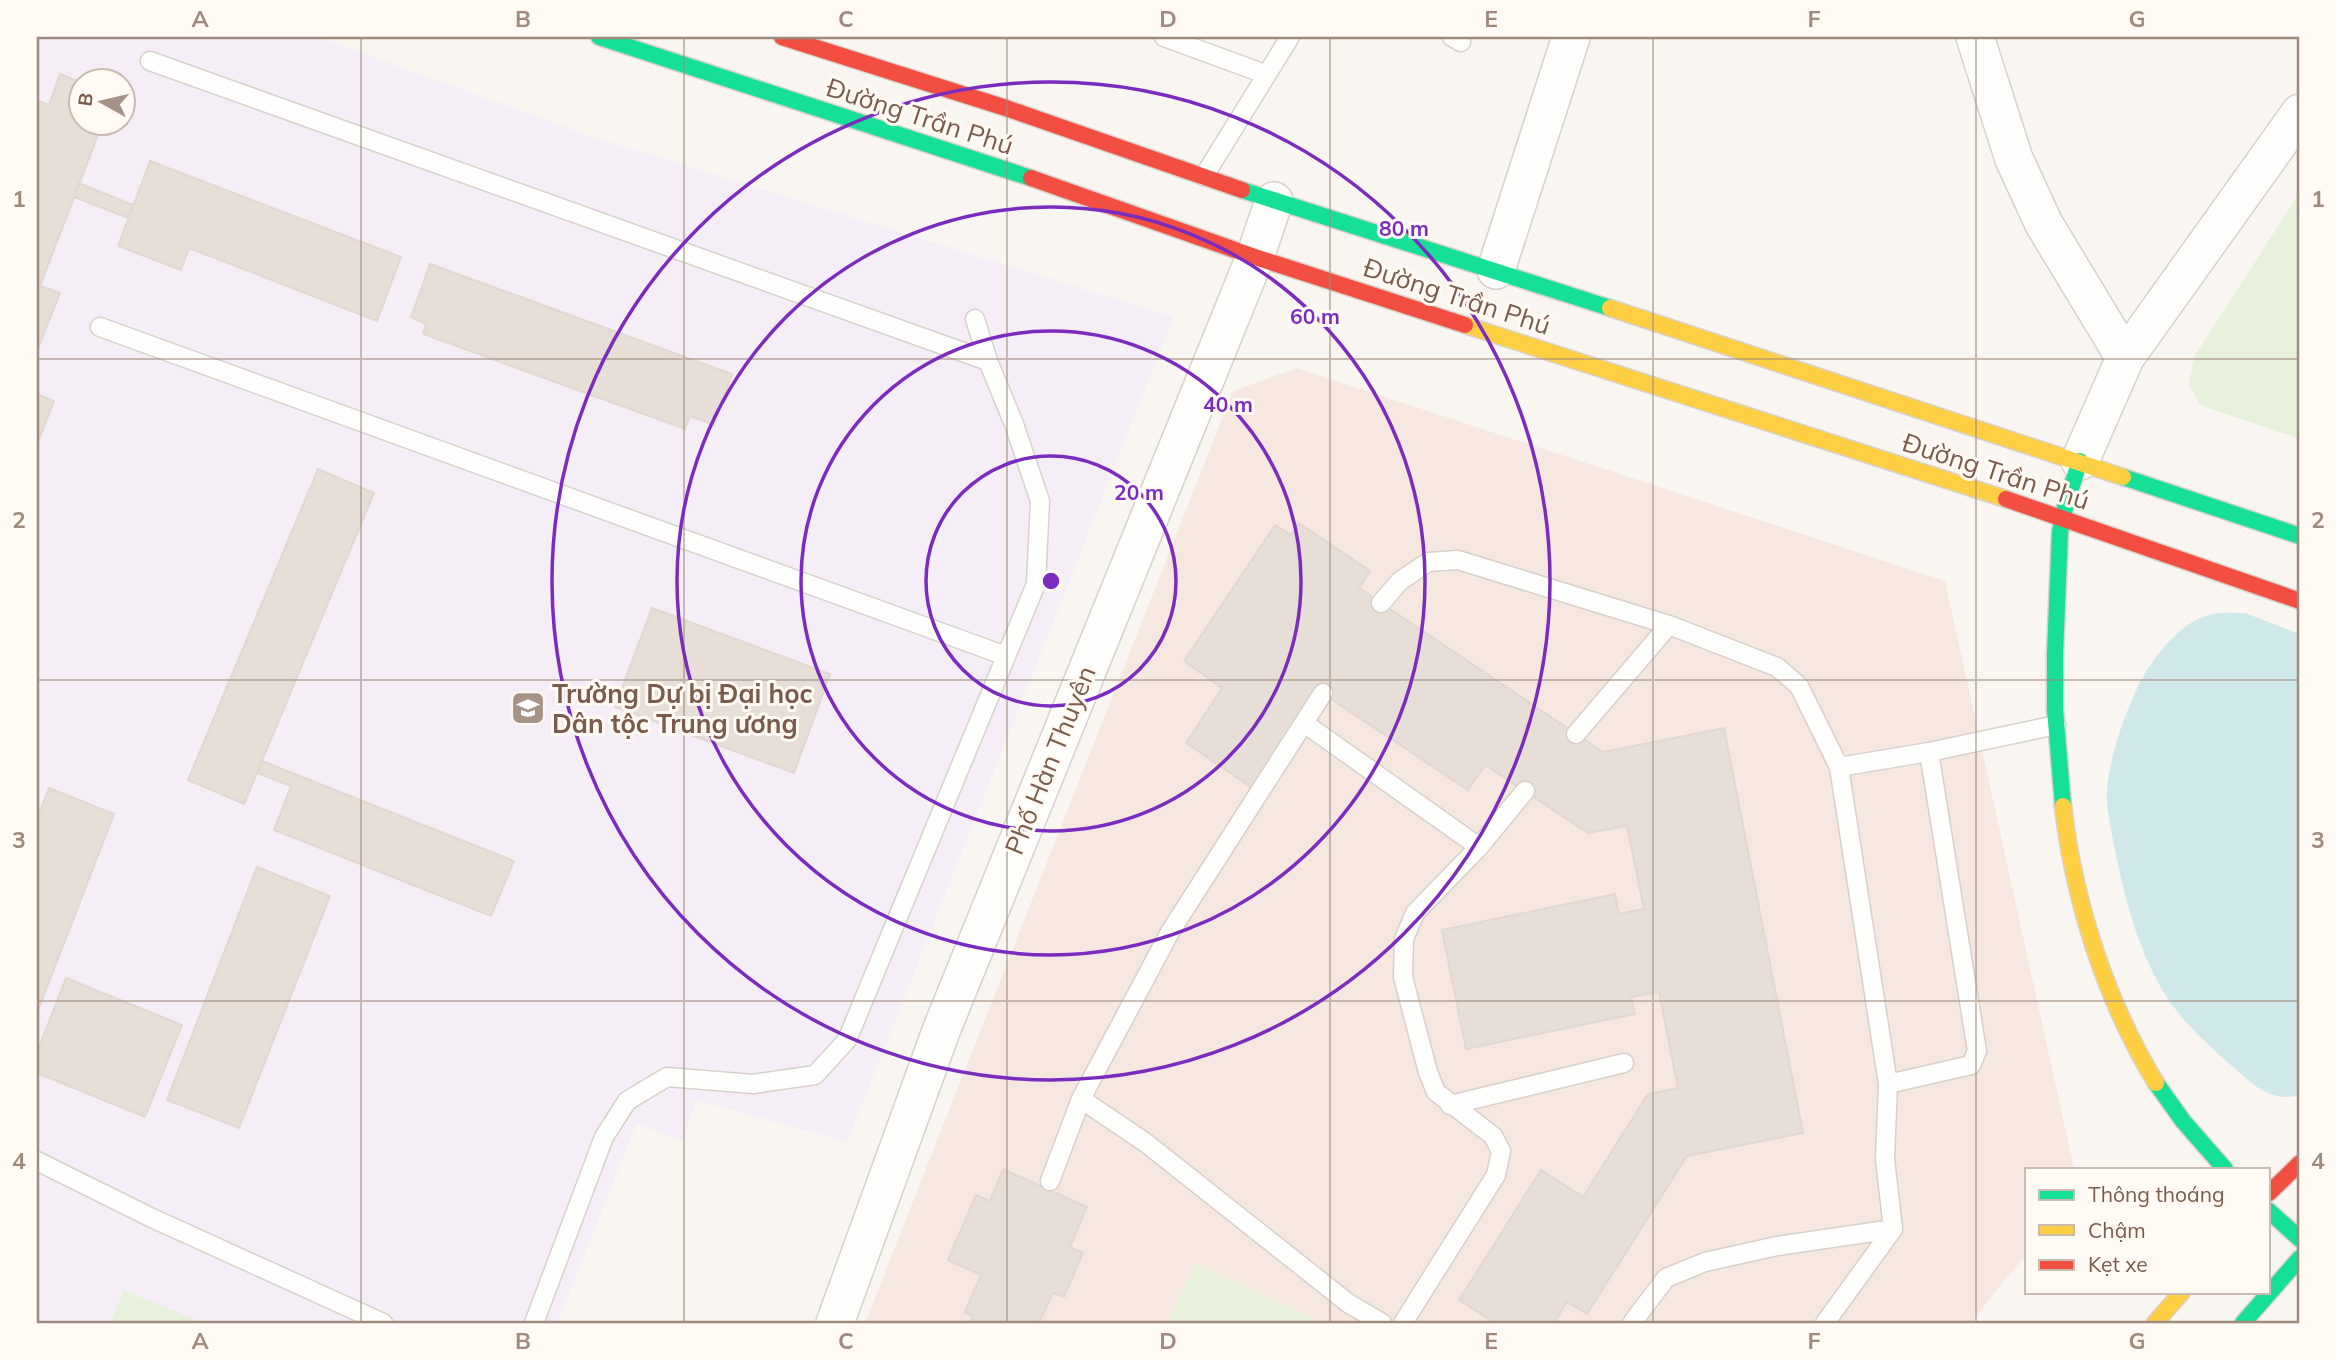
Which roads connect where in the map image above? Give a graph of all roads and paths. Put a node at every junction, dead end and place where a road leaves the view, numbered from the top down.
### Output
1 (599, 37) edge
2 (782, 37) edge
3 (1164, 37) edge
4 (1290, 37) edge
5 (1571, 37) edge
6 (1975, 37) edge
7 (831, 44) edge
8 (150, 61) dead end
9 (1265, 74) junction
10 (2300, 113) edge
11 (1204, 176) junction
12 (1275, 201) junction
13 (1255, 257) junction
14 (1496, 270) junction
15 (975, 319) dead end
16 (100, 327) dead end
17 (2125, 358) junction
18 (988, 361) junction
19 (2080, 461) junction
20 (2061, 517) junction
21 (2300, 536) edge
22 (2300, 601) edge
23 (1381, 603) dead end
24 (1669, 625) junction
25 (1006, 656) junction
26 (1323, 693) dead end
27 (1304, 723) junction
28 (2056, 725) junction
29 (1576, 734) dead end
30 (1929, 752) junction
31 (1839, 767) junction
32 (1525, 791) dead end
33 (1479, 847) junction
34 (1624, 1062) dead end
35 (1888, 1084) junction
36 (1081, 1099) junction
37 (1450, 1105) junction
38 (37, 1161) edge
39 (2300, 1163) edge
40 (2224, 1168) edge
41 (1050, 1181) dead end
42 (2270, 1192) edge
43 (2270, 1212) edge
44 (1893, 1229) junction
45 (2300, 1239) edge
46 (2300, 1258) edge
47 (2270, 1292) edge
48 (2180, 1294) edge
49 (2268, 1294) edge
50 (383, 1323) edge
51 (534, 1323) edge
52 (835, 1323) edge
53 (1382, 1323) edge
54 (1403, 1323) edge
55 (1632, 1323) edge
56 (1825, 1323) edge
57 (2155, 1323) edge
58 (2243, 1323) edge

1 - 13 main road, Đường Trần Phú
2 - 7 main road, Đường Trần Phú
3 - 9 lane
4 - 9 lane
5 - 14 street
6 - 17 street
7 - 11 main road, Đường Trần Phú
8 - 18 lane
9 - 11 lane
10 - 17 street
11 - 12 main road, Đường Trần Phú
12 - 13 street, Phố Hàn Thuyên
12 - 14 main road, Đường Trần Phú
13 - 20 main road, Đường Trần Phú
13 - 52 street, Phố Hàn Thuyên
14 - 19 main road, Đường Trần Phú
15 - 18 lane
16 - 25 lane
17 - 19 street
18 - 25 lane
19 - 20 main road
19 - 21 main road, Đường Trần Phú
20 - 22 main road, Đường Trần Phú
20 - 28 main road
23 - 24 lane
24 - 29 lane
24 - 31 lane
25 - 51 lane
26 - 27 lane
27 - 33 lane
27 - 36 lane
28 - 30 lane
28 - 40 main road
30 - 31 lane
30 - 35 lane
31 - 35 lane
32 - 33 lane
33 - 37 lane
34 - 37 lane
35 - 44 lane
36 - 41 lane
36 - 53 lane
37 - 54 lane
38 - 50 lane
39 - 42 main road
43 - 45 main road
44 - 55 lane
44 - 56 lane
46 - 47 main road
48 - 57 main road
49 - 58 main road

